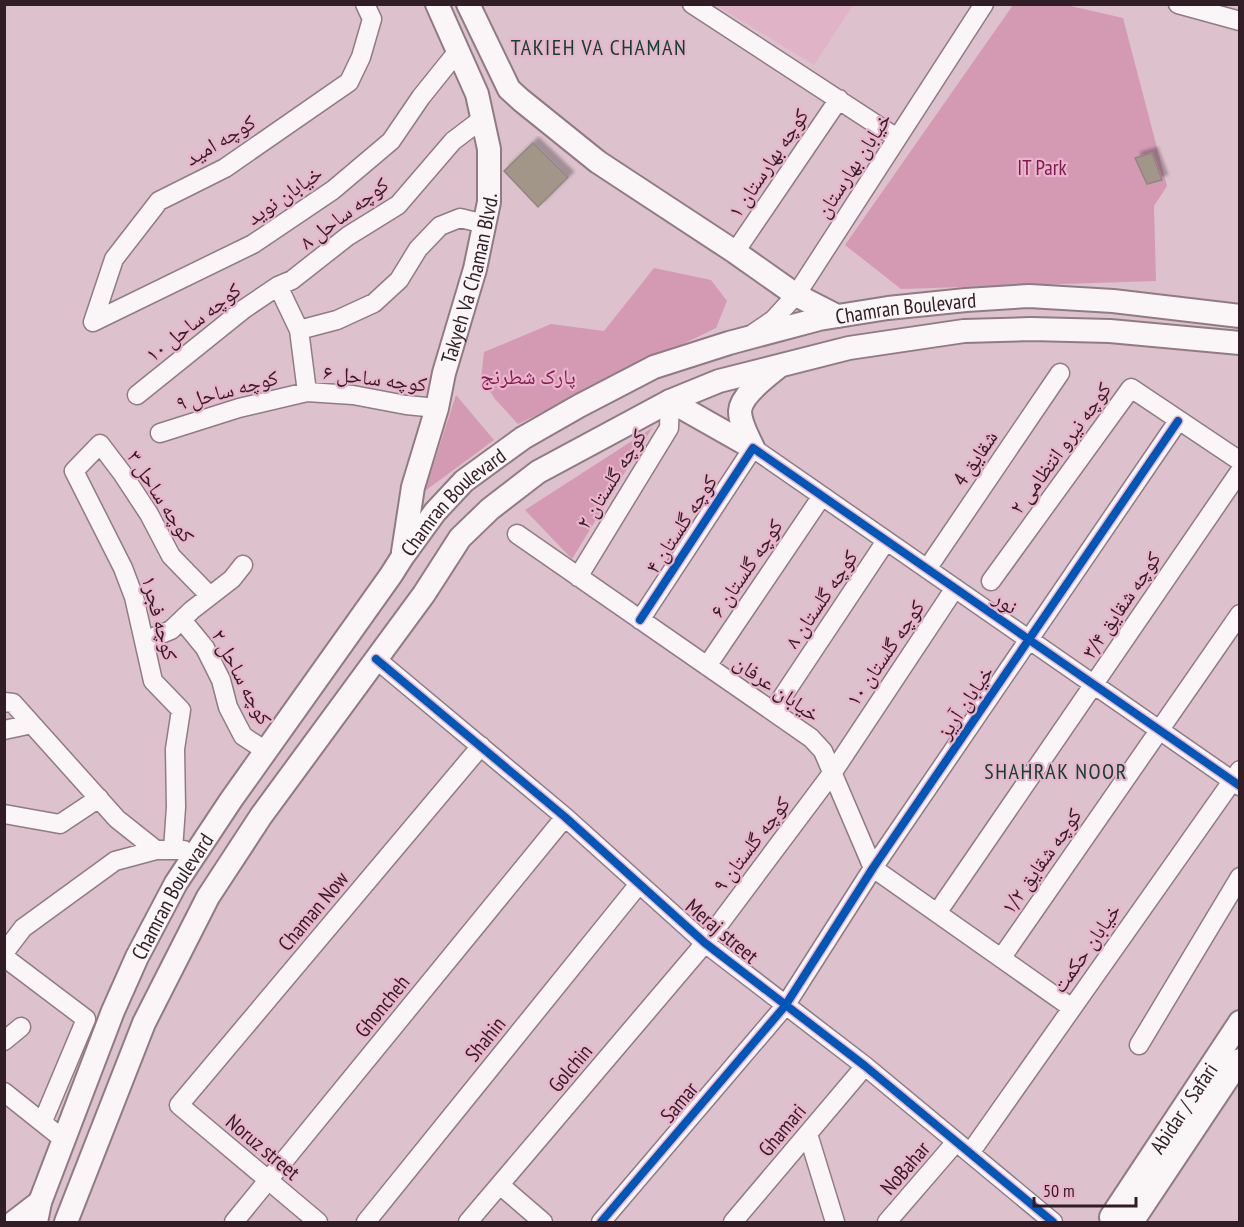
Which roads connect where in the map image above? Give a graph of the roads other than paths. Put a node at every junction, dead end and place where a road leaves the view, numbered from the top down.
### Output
1 (365, 4) edge
2 (437, 4) edge
3 (468, 4) edge
4 (692, 4) edge
5 (984, 4) edge
6 (1178, 4) edge
7 (1235, 15) edge
8 (488, 46) junction
9 (460, 55) junction
10 (509, 89) junction
11 (477, 94) junction
12 (839, 99) junction
13 (482, 119) junction
14 (897, 138) junction
15 (484, 224) junction
16 (735, 252) junction
17 (278, 286) junction
18 (796, 295) junction
19 (1239, 315) edge
20 (837, 316) junction
21 (93, 322) joint
22 (299, 330) junction
23 (746, 338) junction
24 (1239, 343) edge
25 (783, 363) junction
26 (1060, 373) dead end
27 (307, 392) junction
28 (137, 395) dead end
29 (670, 401) junction
30 (437, 408) junction
31 (1178, 421) junction
32 (160, 433) dead end
33 (100, 444) joint
34 (753, 448) junction
35 (1239, 461) edge
36 (1239, 471) edge
37 (822, 496) junction
38 (517, 534) dead end
39 (886, 541) junction
40 (403, 556) junction
41 (243, 565) dead end
42 (927, 569) junction
43 (578, 577) junction
44 (991, 581) dead end
45 (955, 588) junction
46 (210, 596) junction
47 (1239, 614) edge
48 (182, 620) junction
49 (640, 620) junction
50 (1029, 640) junction
51 (144, 641) junction
52 (376, 659) junction
53 (707, 666) junction
54 (1094, 685) junction
55 (4, 702) edge
56 (772, 711) junction
57 (32, 724) junction
58 (4, 730) edge
59 (1159, 730) junction
60 (481, 746) junction
61 (266, 751) junction
62 (833, 772) junction
63 (1237, 779) edge
64 (99, 798) junction
65 (4, 814) edge
66 (565, 817) junction
67 (165, 850) junction
68 (198, 850) junction
69 (873, 868) junction
70 (1239, 877) edge
71 (639, 884) junction
72 (937, 913) junction
73 (705, 943) junction
74 (4, 953) edge
75 (4, 957) edge
76 (1002, 957) junction
77 (785, 1006) junction
78 (1072, 1008) junction
79 (1239, 1022) edge
80 (21, 1027) dead end
81 (4, 1041) edge
82 (1139, 1045) dead end
83 (1239, 1059) edge
84 (866, 1066) junction
85 (4, 1092) edge
86 (179, 1105) joint
87 (43, 1122) junction
88 (808, 1134) junction
89 (63, 1139) junction
90 (963, 1147) junction
91 (268, 1180) junction
92 (500, 1185) junction
93 (39, 1216) edge
94 (14, 1222) edge
95 (66, 1222) edge
96 (234, 1222) edge
97 (318, 1222) edge
98 (366, 1222) edge
99 (468, 1222) edge
100 (543, 1222) edge
101 (601, 1222) edge
102 (733, 1222) edge
103 (835, 1222) edge
104 (887, 1222) edge
105 (1053, 1222) edge
106 (1112, 1222) edge
107 (1131, 1222) edge

1 - 21 street, کوچه امید
2 - 9 main road, Takyeh Va Chaman Blvd.
3 - 8 main road
4 - 12 street
5 - 14 street, خیابان بهارستان
6 - 7 street
8 - 9 main road
8 - 10 main road
9 - 11 main road, Takyeh Va Chaman Blvd.
9 - 21 street, خیابان نوید
10 - 11 main road
10 - 16 main road
11 - 13 main road, Takyeh Va Chaman Blvd.
12 - 14 street
12 - 16 street, کوچه بهارستان ۱
13 - 15 main road, Takyeh Va Chaman Blvd.
13 - 17 street, کوچه ساحل ۸
14 - 18 street, خیابان بهارستان
15 - 22 street
15 - 30 main road, Takyeh Va Chaman Blvd.
16 - 18 main road
17 - 22 street
17 - 28 street, کوچه ساحل ۱۰
18 - 20 main road
18 - 23 street, خیابان بهارستان
19 - 20 main road, Chamran Boulevard
20 - 23 main road, Chamran Boulevard
22 - 27 street
23 - 40 main road, Chamran Boulevard
24 - 25 main road, Chamran Boulevard
25 - 29 main road, Chamran Boulevard
25 - 34 main road
26 - 42 street, شقایق 4
27 - 30 street, کوچه ساحل ۶
27 - 32 street, کوچه ساحل ۹
29 - 34 main road
29 - 43 street, کوچه گلستان ۲
29 - 52 main road, Chamran Boulevard
30 - 40 main road, Takyeh Va Chaman Blvd.
31 - 35 street, کوچه نیرو انتظامی ۲
31 - 44 street, کوچه نیرو انتظامی ۲
31 - 50 street, خیابان آریز
33 - 46 street, کوچه ساحل ۳
33 - 51 street, کوچه فجر۱
34 - 37 street, نور
34 - 49 street, کوچه گلستان ۴
36 - 54 street, کوچه شقایق ۳/۴
37 - 39 street, نور
37 - 53 street, کوچه گلستان ۶
38 - 43 street, خیابان عرفان
39 - 42 street, نور
39 - 56 street, کوچه گلستان ۸
40 - 61 main road, Chamran Boulevard
41 - 46 street
42 - 45 street, نور
43 - 49 street, خیابان عرفان
45 - 50 street, نور
45 - 62 street, کوچه گلستان ۱۰
46 - 48 street
47 - 59 street, کوچه شقایق ۱/۲
48 - 51 street
48 - 61 street, کوچه ساحل ۲
49 - 53 street, خیابان عرفان
50 - 54 street, نور
50 - 69 street, خیابان آریز
51 - 67 street, کوچه فجر۱
52 - 60 street, Meraj street
52 - 95 main road, Chamran Boulevard
53 - 56 street, خیابان عرفان
54 - 59 street, نور
54 - 72 street, کوچه شقایق ۳/۴
55 - 57 street
56 - 62 street, خیابان عرفان
57 - 58 street
57 - 64 street
59 - 63 street, نور
59 - 76 street, کوچه شقایق ۱/۲
60 - 66 street, Meraj street
60 - 86 street, Chaman Now
61 - 68 main road, Chamran Boulevard
62 - 69 street, خیابان عرفان
62 - 73 street, کوچه گلستان ۹
63 - 78 street, خیابان حکمت
64 - 65 street
64 - 67 street
66 - 71 street, Meraj street
66 - 91 street, Ghoncheh
67 - 68 street
67 - 74 street
68 - 89 main road, Chamran Boulevard
69 - 72 street
69 - 77 street, خیابان آریز
70 - 82 street
71 - 73 street, Meraj street
71 - 98 street, Shahin
72 - 76 street
73 - 77 street, Meraj street
73 - 92 street, Golchin
75 - 87 street
76 - 78 street
77 - 84 street, Meraj street
77 - 101 street, Samar
78 - 90 street, خیابان حکمت
79 - 106 main road, Abidar / Safari
80 - 81 street
83 - 107 main road, Abidar / Safari
84 - 88 street, Ghamari
84 - 90 street, Meraj street
85 - 87 street
86 - 91 street, Noruz street
87 - 89 street
88 - 102 street, Ghamari
88 - 103 street
89 - 93 main road, Chamran Boulevard
90 - 104 street, NoBahar
90 - 105 street, Meraj street
91 - 96 street, Ghoncheh
91 - 97 street, Noruz street
92 - 99 street, Golchin
92 - 100 street
93 - 94 main road

